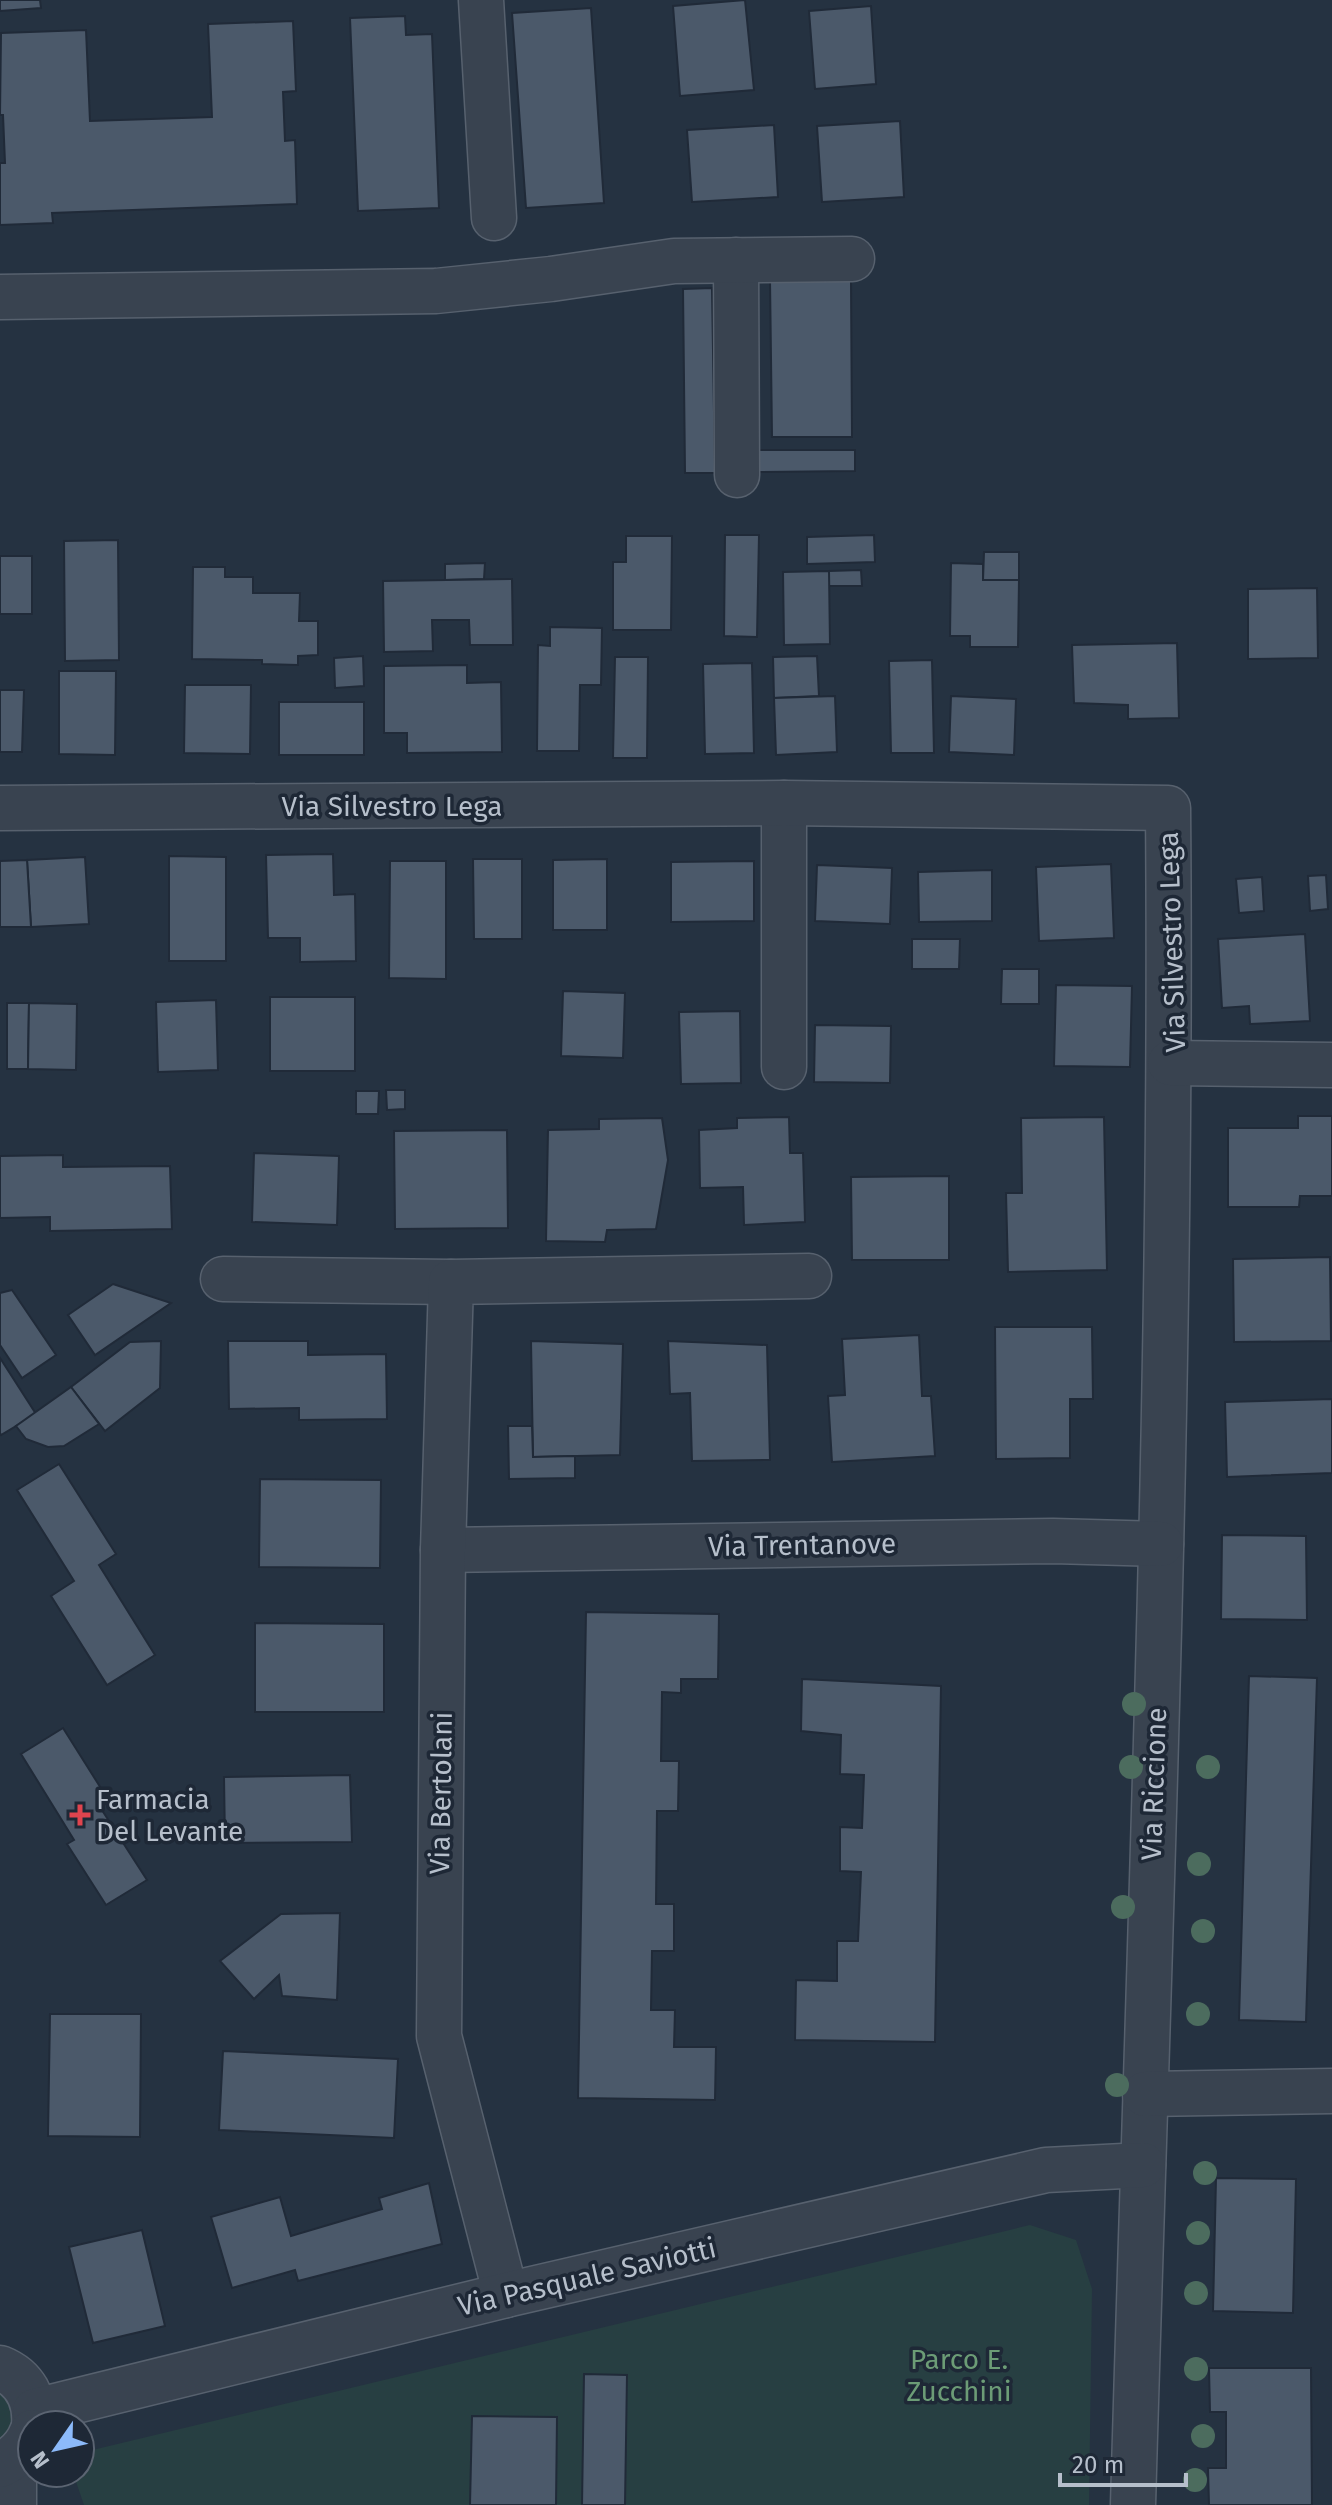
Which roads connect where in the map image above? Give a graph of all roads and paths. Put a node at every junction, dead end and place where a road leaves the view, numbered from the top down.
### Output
1 (481, 0) edge
2 (494, 218) dead end
3 (852, 259) dead end
4 (736, 260) junction
5 (0, 297) edge
6 (737, 475) dead end
7 (784, 803) junction
8 (0, 808) edge
9 (1170, 1063) junction
10 (1332, 1065) edge
11 (784, 1067) dead end
12 (809, 1276) dead end
13 (223, 1279) dead end
14 (451, 1282) junction
15 (1161, 1544) junction
16 (443, 1550) junction
17 (1332, 2091) edge
18 (1145, 2094) junction
19 (1143, 2165) junction
20 (506, 2295) junction
21 (0, 2368) edge
22 (28, 2409) edge
23 (96, 2416) edge
24 (1133, 2505) edge

1 - 2 street
3 - 4 street
4 - 5 street
4 - 6 street
7 - 8 street, Via Silvestro Lega
7 - 9 street, Via Silvestro Lega
7 - 11 street
9 - 10 street, Via Silvestro Lega
9 - 15 street, Via Riccione
12 - 14 street
13 - 14 street
14 - 16 street, Via Bertolani
15 - 16 street, Via Trentanove
15 - 18 street, Via Riccione
16 - 20 street, Via Bertolani
17 - 18 street
18 - 19 street, Via Riccione
19 - 20 street, Via Pasquale Saviotti
19 - 24 street, Via Riccione
20 - 23 street, Via Pasquale Saviotti
21 - 22 street

